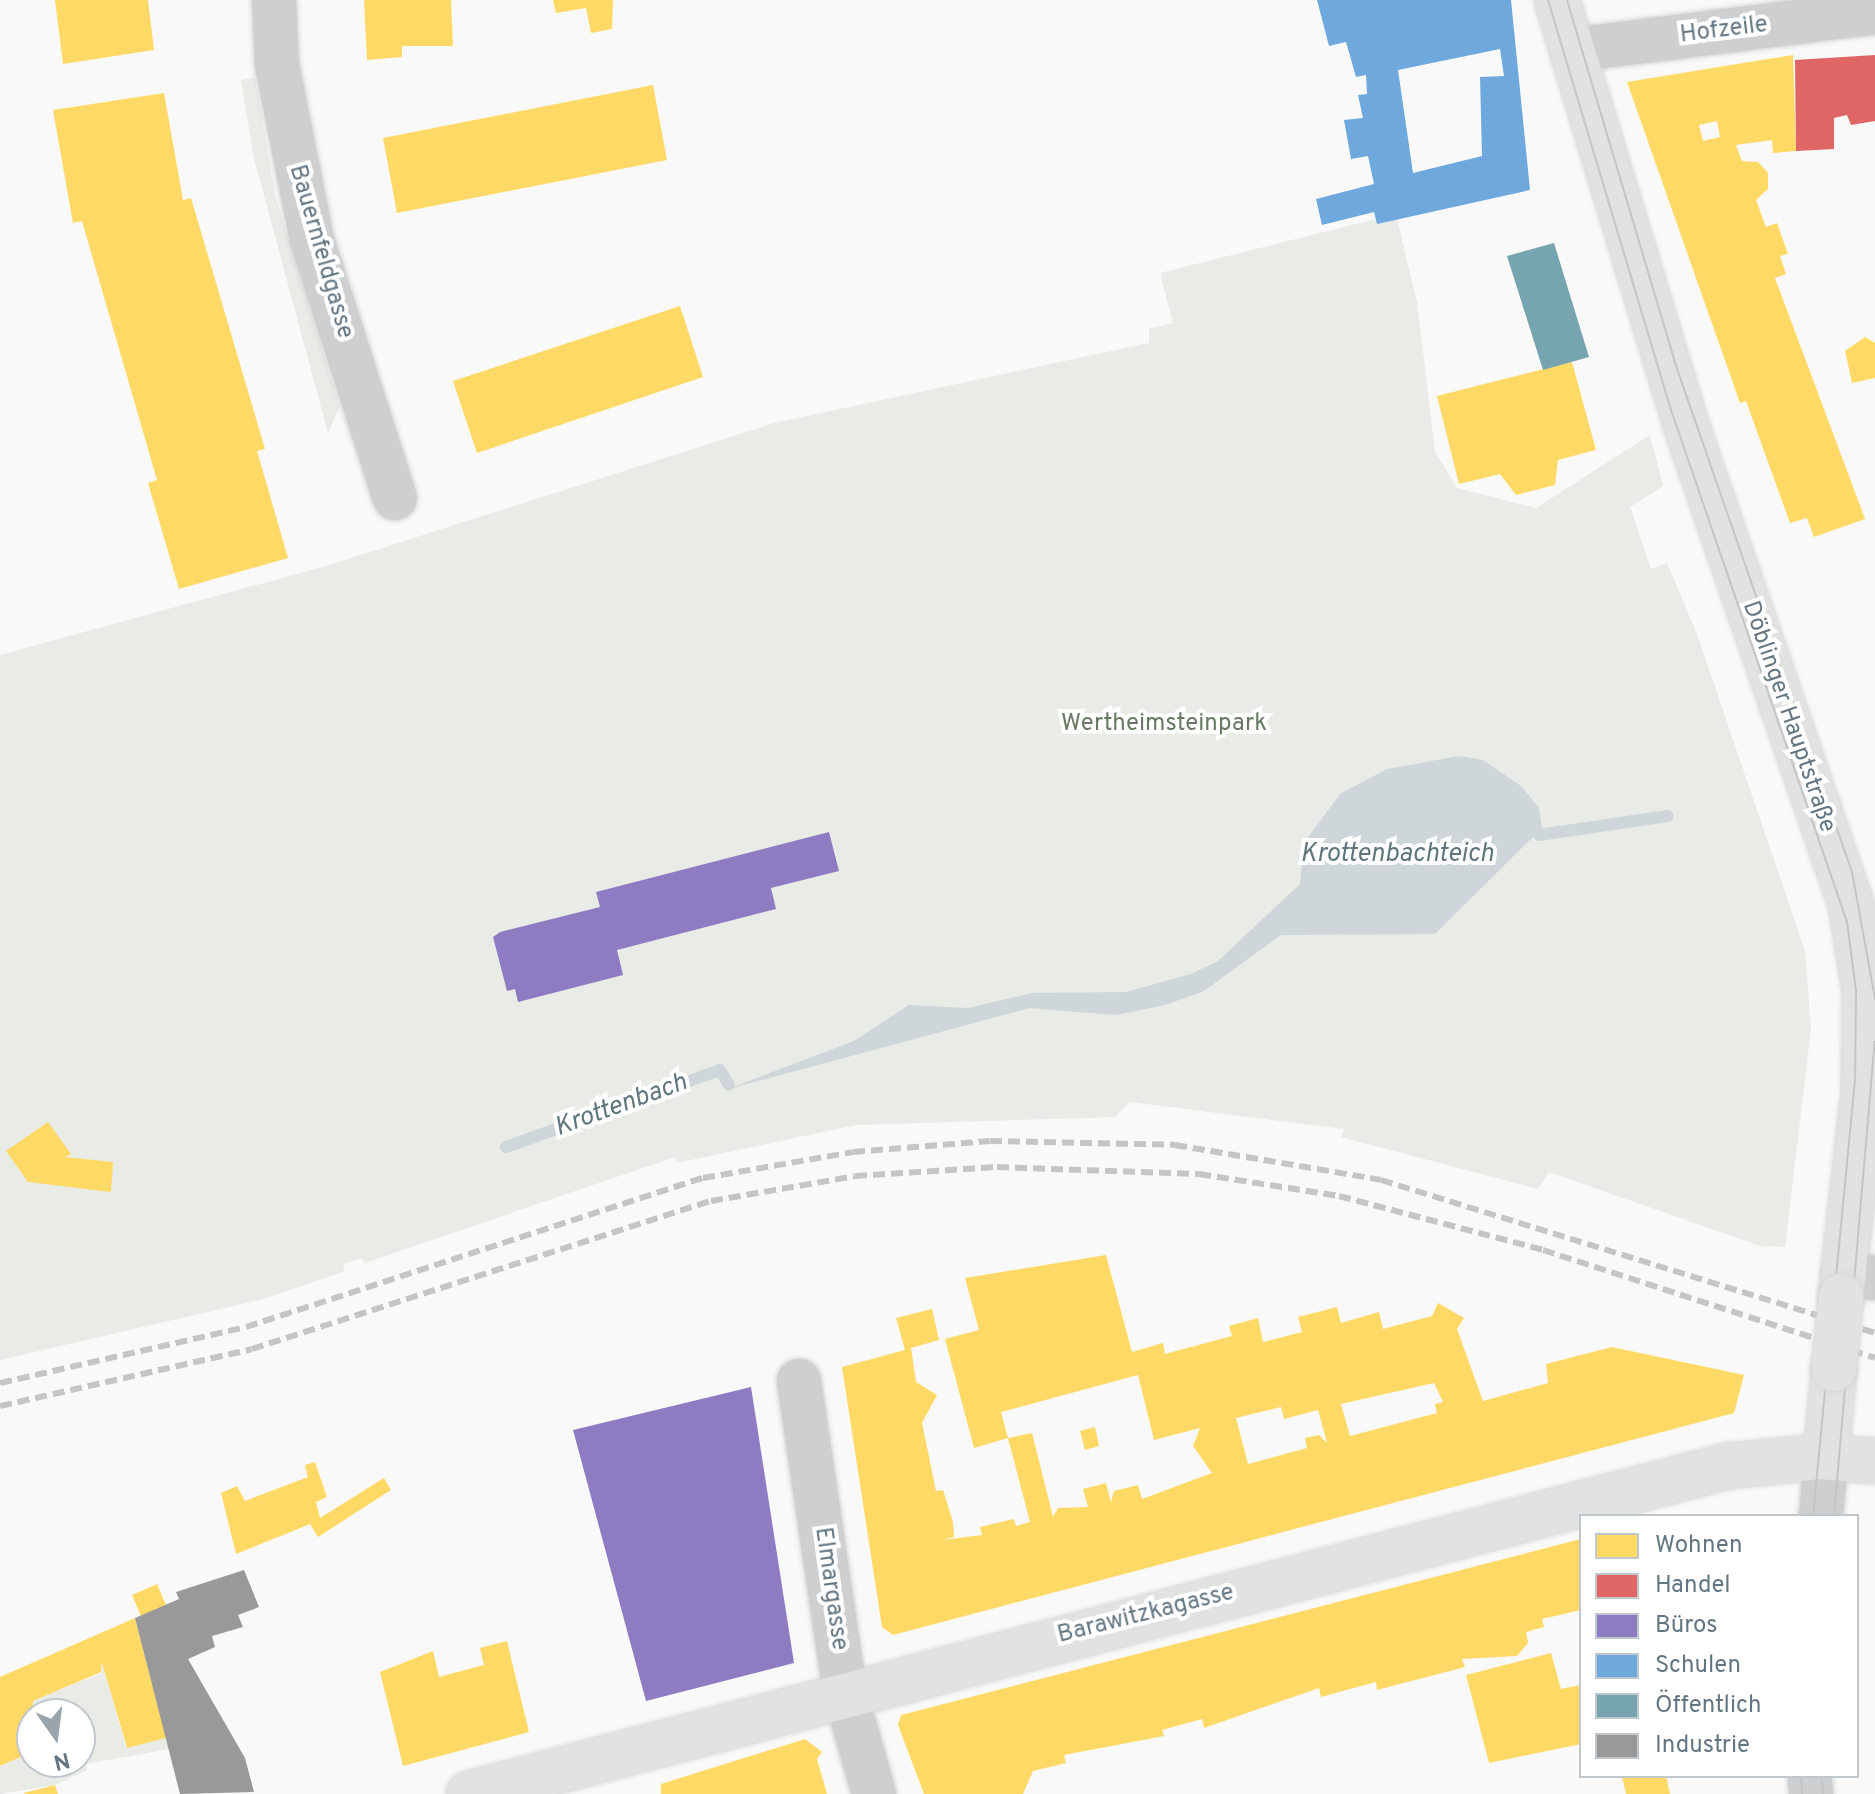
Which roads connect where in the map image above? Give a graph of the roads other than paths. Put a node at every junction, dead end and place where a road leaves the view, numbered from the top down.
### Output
1 (274, 0) edge
2 (1557, 0) edge
3 (1875, 12) edge
4 (1572, 50) junction
5 (395, 498) dead end
6 (1853, 1282) edge
7 (799, 1381) dead end
8 (1826, 1457) junction
9 (1875, 1461) edge
10 (1821, 1514) edge
11 (845, 1692) junction
12 (469, 1794) edge
13 (874, 1794) edge

1 - 5 street, Bauernfeldgasse
2 - 4 main road, Döblinger Hauptstraße
3 - 4 street, Hofzeile
4 - 6 main road, Döblinger Hauptstraße
6 - 8 main road, Döblinger Hauptstraße, bridge
7 - 11 street, Elmargasse
8 - 9 main road, Barawitzkagasse
8 - 10 street
8 - 11 main road, Barawitzkagasse
11 - 12 main road, Barawitzkagasse
11 - 13 street, Elmargasse

